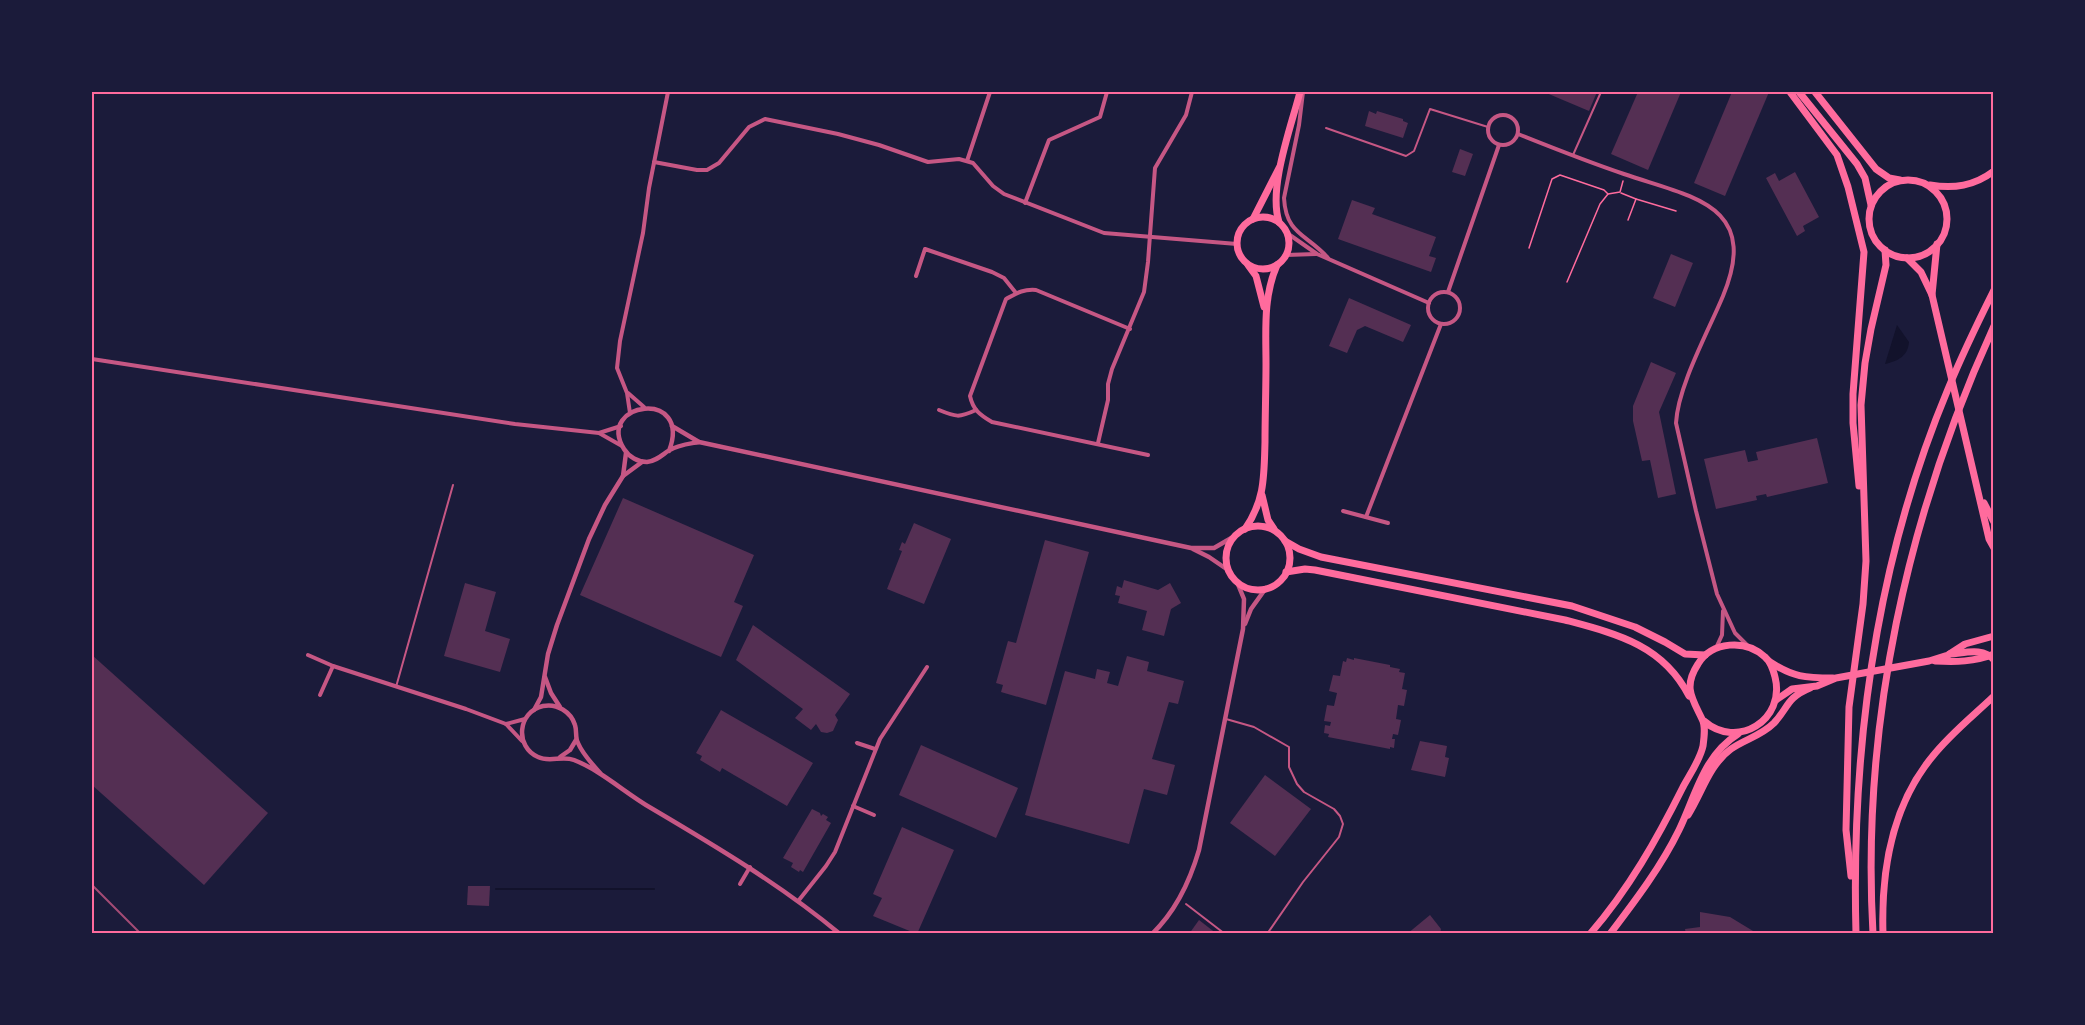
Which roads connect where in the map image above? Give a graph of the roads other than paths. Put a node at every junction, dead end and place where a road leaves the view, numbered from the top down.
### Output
1 (668, 92) edge
2 (990, 92) edge
3 (1107, 92) edge
4 (1192, 92) edge
5 (1302, 92) edge
6 (1601, 92) edge
7 (1790, 92) edge
8 (1799, 92) edge
9 (1815, 92) edge
10 (1488, 127) junction
11 (1326, 128) dead end
12 (1518, 134) junction
13 (1499, 145) junction
14 (1573, 156) junction
15 (967, 161) junction
16 (654, 162) junction
17 (1280, 166) junction
18 (1994, 171) edge
19 (1901, 180) junction
20 (1929, 185) junction
21 (1025, 203) junction
22 (1871, 205) junction
23 (1253, 219) junction
24 (1279, 222) junction
25 (1287, 233) junction
26 (1150, 238) junction
27 (1237, 244) junction
28 (1937, 244) junction
29 (1885, 250) junction
30 (1317, 254) junction
31 (1286, 255) junction
32 (1328, 258) junction
33 (1907, 258) junction
34 (1247, 264) junction
35 (1277, 265) junction
36 (916, 276) dead end
37 (1994, 290) edge
38 (1448, 292) junction
39 (1016, 293) junction
40 (1932, 295) junction
41 (1429, 303) junction
42 (1266, 312) junction
43 (1441, 324) junction
44 (1994, 326) edge
45 (1130, 329) junction
46 (92, 358) edge
47 (627, 393) junction
48 (644, 407) junction
49 (939, 410) dead end
50 (976, 410) junction
51 (630, 413) junction
52 (621, 426) junction
53 (672, 426) junction
54 (599, 433) junction
55 (699, 442) junction
56 (1098, 443) junction
57 (622, 446) junction
58 (669, 451) junction
59 (626, 453) junction
60 (1148, 455) dead end
61 (642, 462) junction
62 (623, 476) junction
63 (453, 486) dead end
64 (1262, 495) junction
65 (1980, 495) junction
66 (1343, 511) dead end
67 (1366, 517) junction
68 (1865, 521) junction
69 (1994, 522) edge
70 (1388, 523) dead end
71 (1245, 529) junction
72 (1275, 532) junction
73 (1233, 537) junction
74 (1285, 541) junction
75 (1191, 548) junction
76 (1994, 548) edge
77 (1228, 570) junction
78 (1286, 572) junction
79 (1237, 582) junction
80 (1266, 588) junction
81 (1723, 611) junction
82 (1243, 629) junction
83 (1994, 636) edge
84 (1748, 646) junction
85 (1716, 648) junction
86 (308, 655) dead end
87 (1705, 655) junction
88 (1948, 655) junction
89 (1992, 657) edge
90 (1929, 660) junction
91 (1770, 662) junction
92 (333, 666) junction
93 (927, 667) dead end
94 (545, 677) junction
95 (1836, 678) junction
96 (1816, 686) junction
97 (396, 687) junction
98 (320, 695) dead end
99 (1993, 696) edge
100 (1691, 698) junction
101 (1776, 700) junction
102 (561, 708) junction
103 (534, 710) junction
104 (525, 719) junction
105 (1226, 719) junction
106 (1704, 721) junction
107 (506, 724) junction
108 (1740, 732) junction
109 (576, 740) junction
110 (523, 742) junction
111 (857, 743) dead end
112 (875, 749) junction
113 (560, 758) junction
114 (602, 775) junction
115 (853, 806) junction
116 (874, 815) dead end
117 (1679, 829) junction
118 (750, 867) junction
119 (740, 884) dead end
120 (799, 900) junction
121 (1186, 904) dead end
122 (1855, 905) junction
123 (840, 933) edge
124 (1152, 933) edge
125 (1225, 933) edge
126 (1267, 933) edge
127 (1590, 933) edge
128 (1610, 933) edge
129 (1856, 933) edge
130 (1873, 933) edge
131 (1883, 933) edge

1 - 16 street
2 - 15 street
3 - 21 street
4 - 26 street
5 - 17 highway
5 - 32 street
6 - 14 lane
7 - 68 highway
8 - 22 highway
9 - 19 highway
10 - 11 lane
10 - 12 street
10 - 13 street
12 - 13 street
12 - 14 street
13 - 38 street
14 - 81 street
15 - 16 street
15 - 21 street
16 - 47 street
17 - 23 highway
17 - 24 highway
18 - 20 highway
19 - 20 highway
19 - 22 highway
20 - 28 highway
21 - 26 street
22 - 29 highway
23 - 24 highway
23 - 27 highway
24 - 25 highway
25 - 30 street
25 - 31 highway
26 - 27 street
26 - 45 street
27 - 34 highway
28 - 33 highway
28 - 40 highway
29 - 33 highway
29 - 68 highway
30 - 31 street
30 - 32 street
31 - 35 highway
32 - 41 street
33 - 40 highway
34 - 35 highway
34 - 42 highway
35 - 42 highway
36 - 39 street
37 - 122 highway
38 - 41 street
38 - 43 street
39 - 45 street
39 - 50 street
40 - 65 highway
41 - 43 street
42 - 64 highway
43 - 67 street
44 - 130 highway
45 - 56 street
46 - 54 street
47 - 48 street
47 - 51 street
48 - 51 street
48 - 53 street
49 - 50 street
50 - 56 street
51 - 52 street
52 - 54 street
52 - 57 street
53 - 55 street
53 - 58 street
54 - 57 street
55 - 58 street
55 - 75 street
56 - 60 street
57 - 59 street
58 - 61 street
59 - 61 street
59 - 62 street
61 - 62 street
62 - 94 street
63 - 97 lane
64 - 71 highway
64 - 72 highway
65 - 69 highway
65 - 76 highway
66 - 67 street
67 - 70 street
68 - 122 highway
71 - 72 highway
71 - 73 highway
72 - 74 highway
73 - 75 street
73 - 77 highway
74 - 78 highway
74 - 87 highway
75 - 77 street
77 - 79 highway
78 - 80 highway
78 - 100 highway
79 - 80 highway
79 - 82 street
80 - 82 street
81 - 84 street
81 - 85 street
82 - 105 street
83 - 88 highway
84 - 85 highway
84 - 91 highway
85 - 87 highway
86 - 92 street
87 - 100 highway
88 - 89 highway
88 - 90 highway
89 - 90 highway
90 - 95 highway
91 - 95 highway
91 - 101 highway
92 - 97 street
92 - 98 street
93 - 112 street
94 - 102 street
94 - 103 street
95 - 96 highway
96 - 101 highway
96 - 117 highway
97 - 107 street
99 - 131 highway
100 - 106 highway
101 - 108 highway
102 - 103 street
102 - 109 street
103 - 104 street
104 - 107 street
104 - 110 street
105 - 124 street
105 - 126 lane
106 - 108 highway
106 - 127 highway
107 - 110 street
108 - 117 highway
109 - 113 street
109 - 114 street
110 - 113 street
111 - 112 street
112 - 115 street
113 - 114 street
114 - 118 street
115 - 116 street
115 - 120 street
117 - 128 highway
118 - 119 street
118 - 120 street
120 - 123 street
121 - 125 lane
122 - 129 highway

